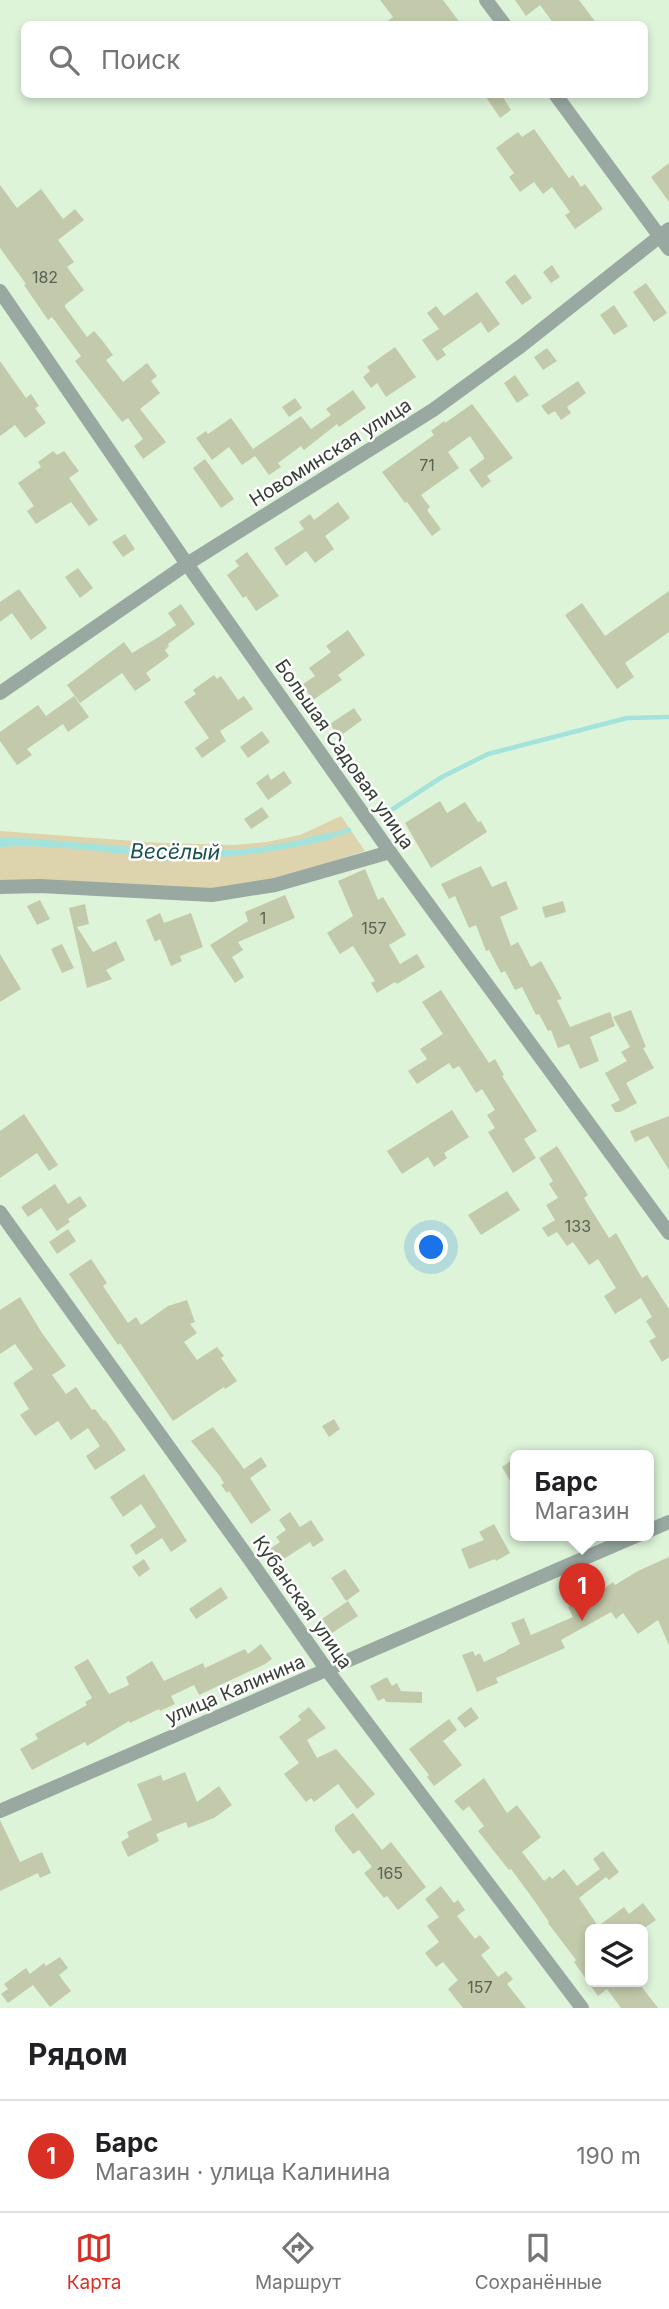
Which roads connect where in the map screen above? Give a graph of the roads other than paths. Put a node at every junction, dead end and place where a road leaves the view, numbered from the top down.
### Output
1 (486, 0) edge
2 (502, 21) edge
3 (558, 98) edge
4 (666, 238) edge
5 (0, 291) edge
6 (187, 564) junction
7 (0, 693) edge
8 (390, 852) junction
9 (0, 887) edge
10 (0, 1212) edge
11 (669, 1233) edge
12 (624, 1541) edge
13 (327, 1670) junction
14 (0, 1811) edge
15 (582, 2008) edge

1 - 2 street
3 - 4 street
4 - 6 street, Новоминская улица
5 - 6 street, Большая Садовая улица
6 - 7 street, Новоминская улица
6 - 8 street, Большая Садовая улица
8 - 9 street
8 - 11 street, Большая Садовая улица
10 - 13 street, Кубанская улица
12 - 13 street, улица Калинина
13 - 14 street, улица Калинина
13 - 15 street, Кубанская улица

